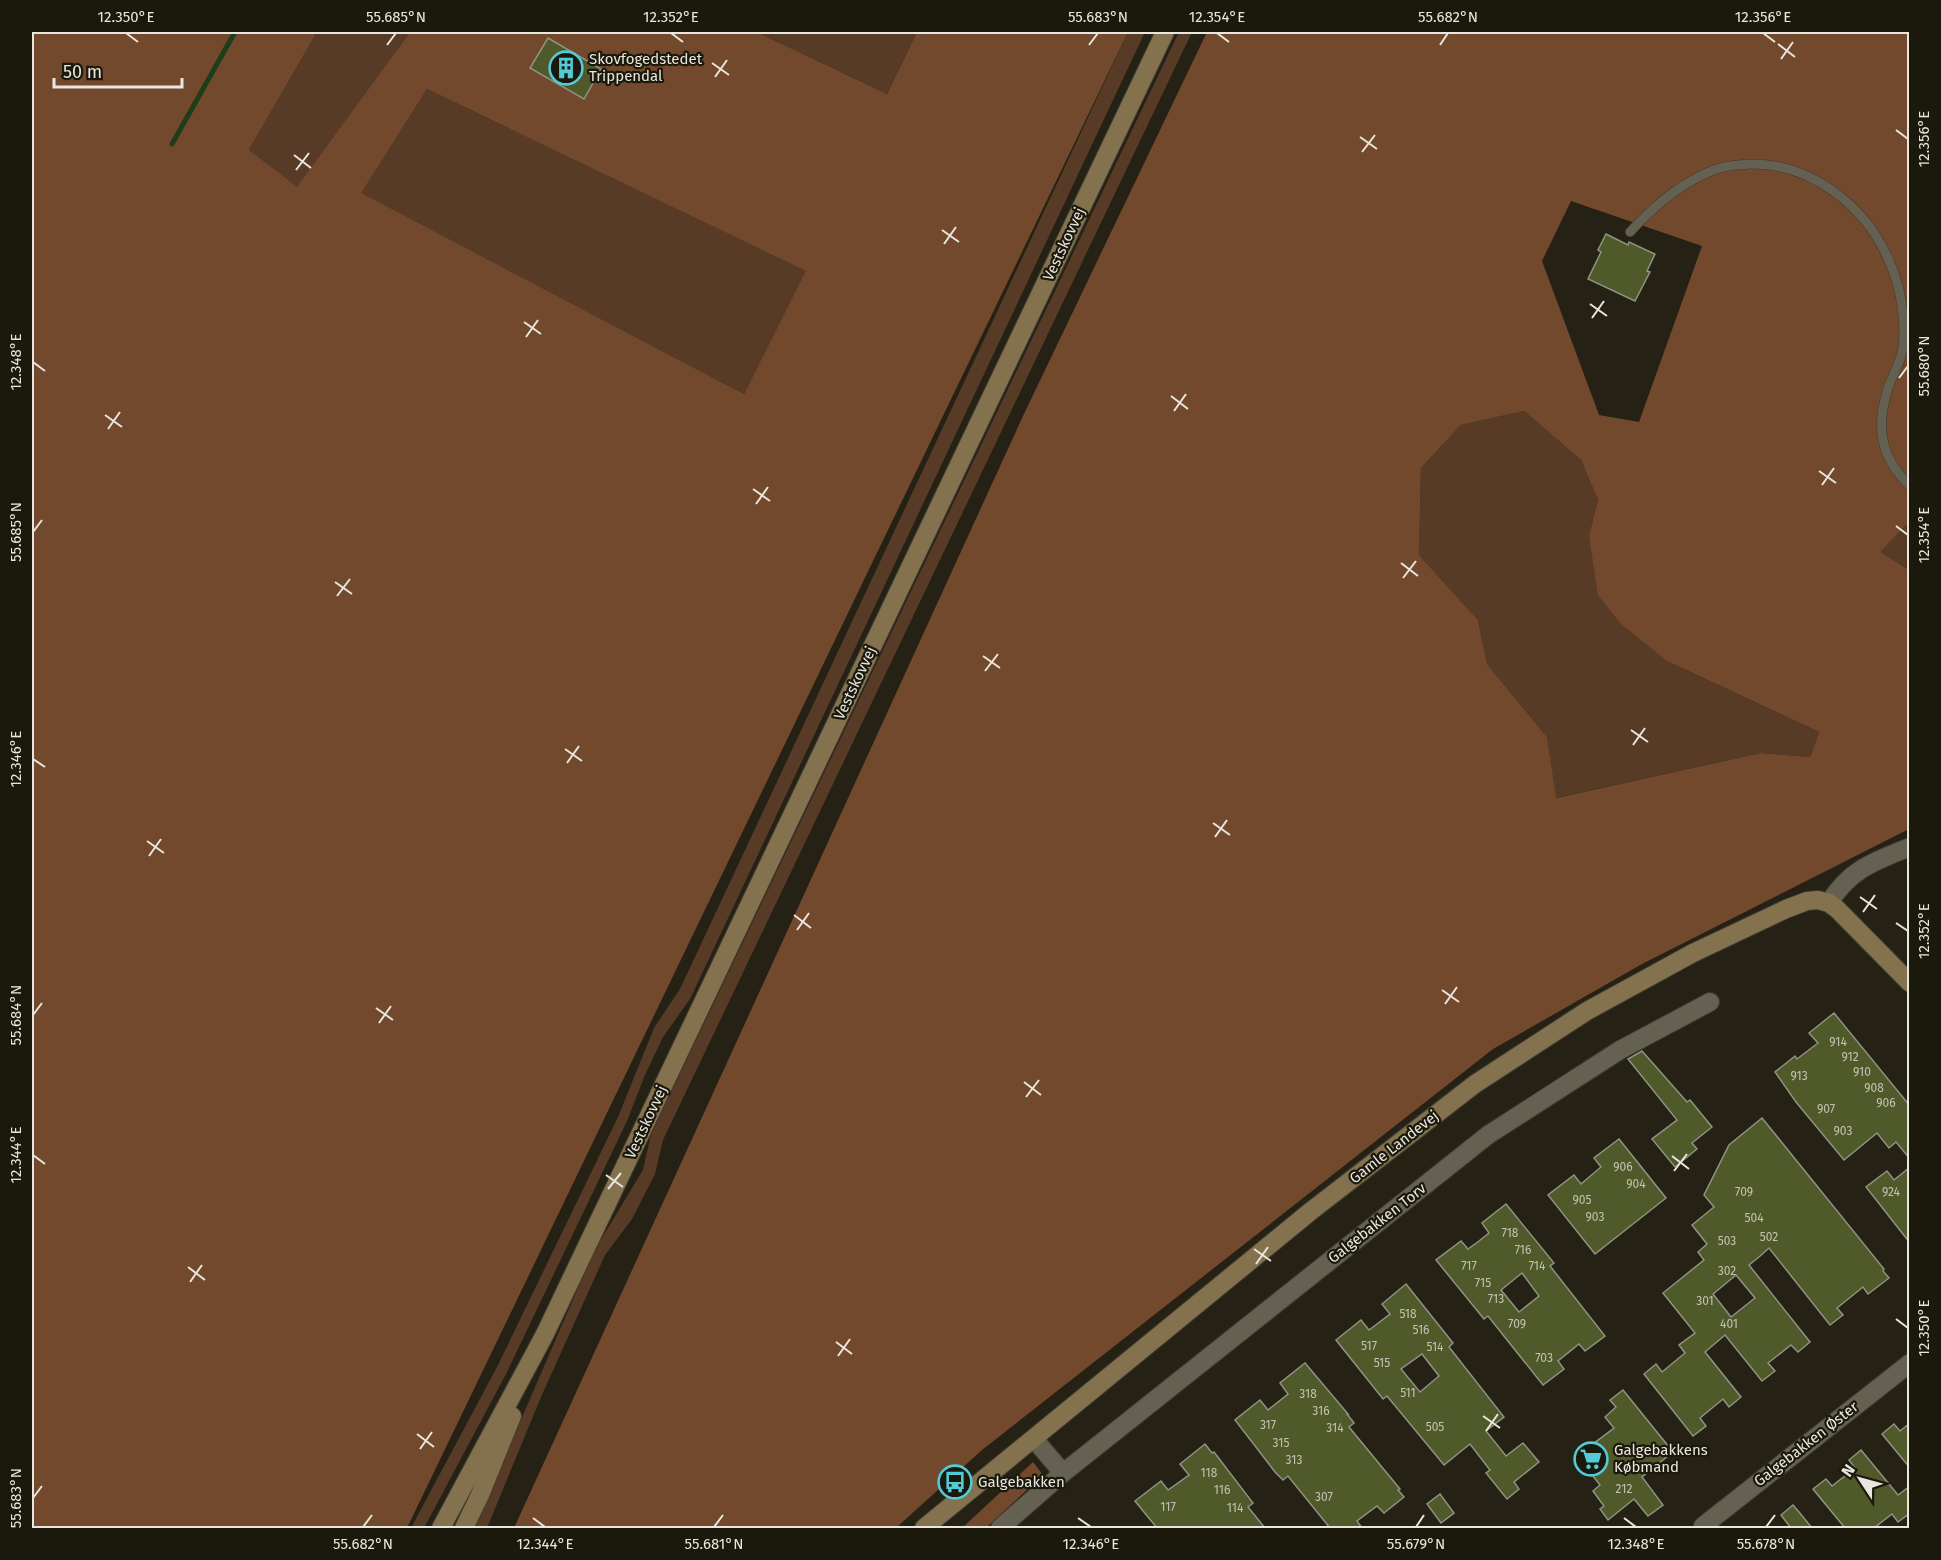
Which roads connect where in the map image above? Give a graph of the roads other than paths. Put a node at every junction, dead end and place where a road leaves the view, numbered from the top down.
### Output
1 (1165, 32) edge
2 (1630, 232) dead end
3 (1910, 486) edge
4 (1910, 847) edge
5 (1829, 903) junction
6 (1910, 983) edge
7 (1710, 1002) dead end
8 (545, 1334) junction
9 (1910, 1362) edge
10 (1035, 1439) junction
11 (1063, 1473) junction
12 (1703, 1526) dead end
13 (441, 1528) edge
14 (464, 1528) edge
15 (924, 1528) edge
16 (1000, 1528) edge

1 - 8 street, Vestskovvej
2 - 3 lane
4 - 5 street
5 - 6 street
5 - 10 street, Gamle Landevej
7 - 11 street, Galgebakken Torv
8 - 13 street, Vestskovvej
8 - 14 street, Vestskovvej
9 - 12 street, Galgebakken Øster
10 - 11 street
10 - 15 street, Gamle Landevej
11 - 16 street, Galgebakken Torv

